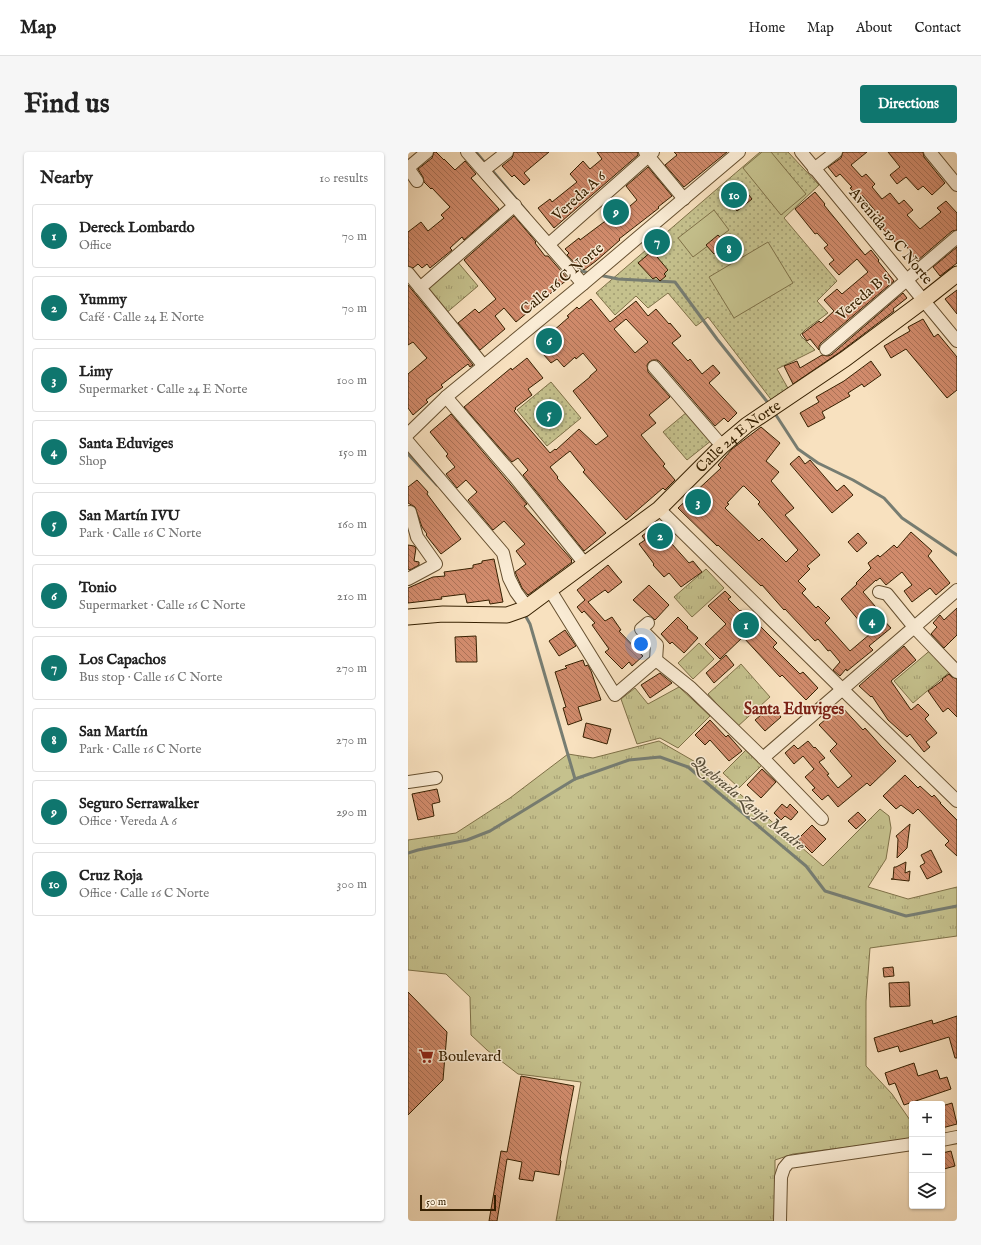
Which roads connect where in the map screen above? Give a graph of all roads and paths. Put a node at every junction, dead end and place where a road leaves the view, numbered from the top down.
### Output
1 (427, 152) edge
2 (467, 152) edge
3 (507, 152) edge
4 (739, 152) edge
5 (801, 152) edge
6 (836, 152) edge
7 (930, 152) edge
8 (649, 153) edge
9 (487, 168) junction
10 (814, 169) junction
11 (417, 181) dead end
12 (957, 185) edge
13 (684, 198) junction
14 (515, 206) junction
15 (957, 237) edge
16 (552, 242) junction
17 (408, 273) edge
18 (957, 274) edge
19 (907, 279) junction
20 (586, 282) junction
21 (420, 288) junction
22 (923, 301) junction
23 (957, 341) edge
24 (826, 349) dead end
25 (483, 366) junction
26 (654, 367) dead end
27 (446, 397) junction
28 (410, 428) edge
29 (408, 442) edge
30 (722, 446) junction
31 (659, 509) junction
32 (410, 512) dead end
33 (585, 564) junction
34 (408, 579) edge
35 (550, 590) junction
36 (957, 590) edge
37 (879, 592) dead end
38 (525, 608) junction
39 (408, 617) edge
40 (648, 623) dead end
41 (914, 627) junction
42 (656, 660) junction
43 (957, 672) edge
44 (842, 690) junction
45 (763, 758) junction
46 (436, 778) dead end
47 (408, 782) edge
48 (957, 801) edge
49 (822, 819) dead end
50 (957, 1137) edge
51 (945, 1139) edge
52 (909, 1144) edge
53 (780, 1221) edge

1 - 11 street
2 - 9 street
3 - 9 street
4 - 13 street, Calle 16 C Norte
5 - 10 street, Avenida 19 C Norte
6 - 10 street
7 - 12 street
8 - 13 street
8 - 16 street, Vereda A 6
9 - 14 street
10 - 19 street, Avenida 19 C Norte
13 - 20 street, Calle 16 C Norte
14 - 16 street
14 - 21 street
15 - 19 street, Vereda B 5
16 - 20 street
17 - 21 street
18 - 22 main road, Calle 24 E Norte
19 - 22 street, Avenida 19 C Norte
19 - 24 street, Vereda B 5
20 - 25 street, Calle 16 C Norte
21 - 25 street
22 - 23 street, Avenida 19 C Norte
22 - 30 main road, Calle 24 E Norte
25 - 27 street, Calle 16 C Norte
26 - 30 street
27 - 28 street, Calle 16 C Norte
27 - 33 street
29 - 38 street
30 - 31 main road, Calle 24 E Norte
31 - 33 main road, Calle 24 E Norte
31 - 44 street
32 - 34 street
33 - 35 main road, Calle 24 E Norte
35 - 38 main road, Calle 24 E Norte
35 - 42 street
36 - 41 street
37 - 41 street
38 - 39 main road, Calle 24 E Norte
40 - 42 street
41 - 43 street
41 - 44 street
42 - 45 street
44 - 45 street
44 - 48 street
45 - 49 street
46 - 47 street
50 - 51 street
52 - 53 street

